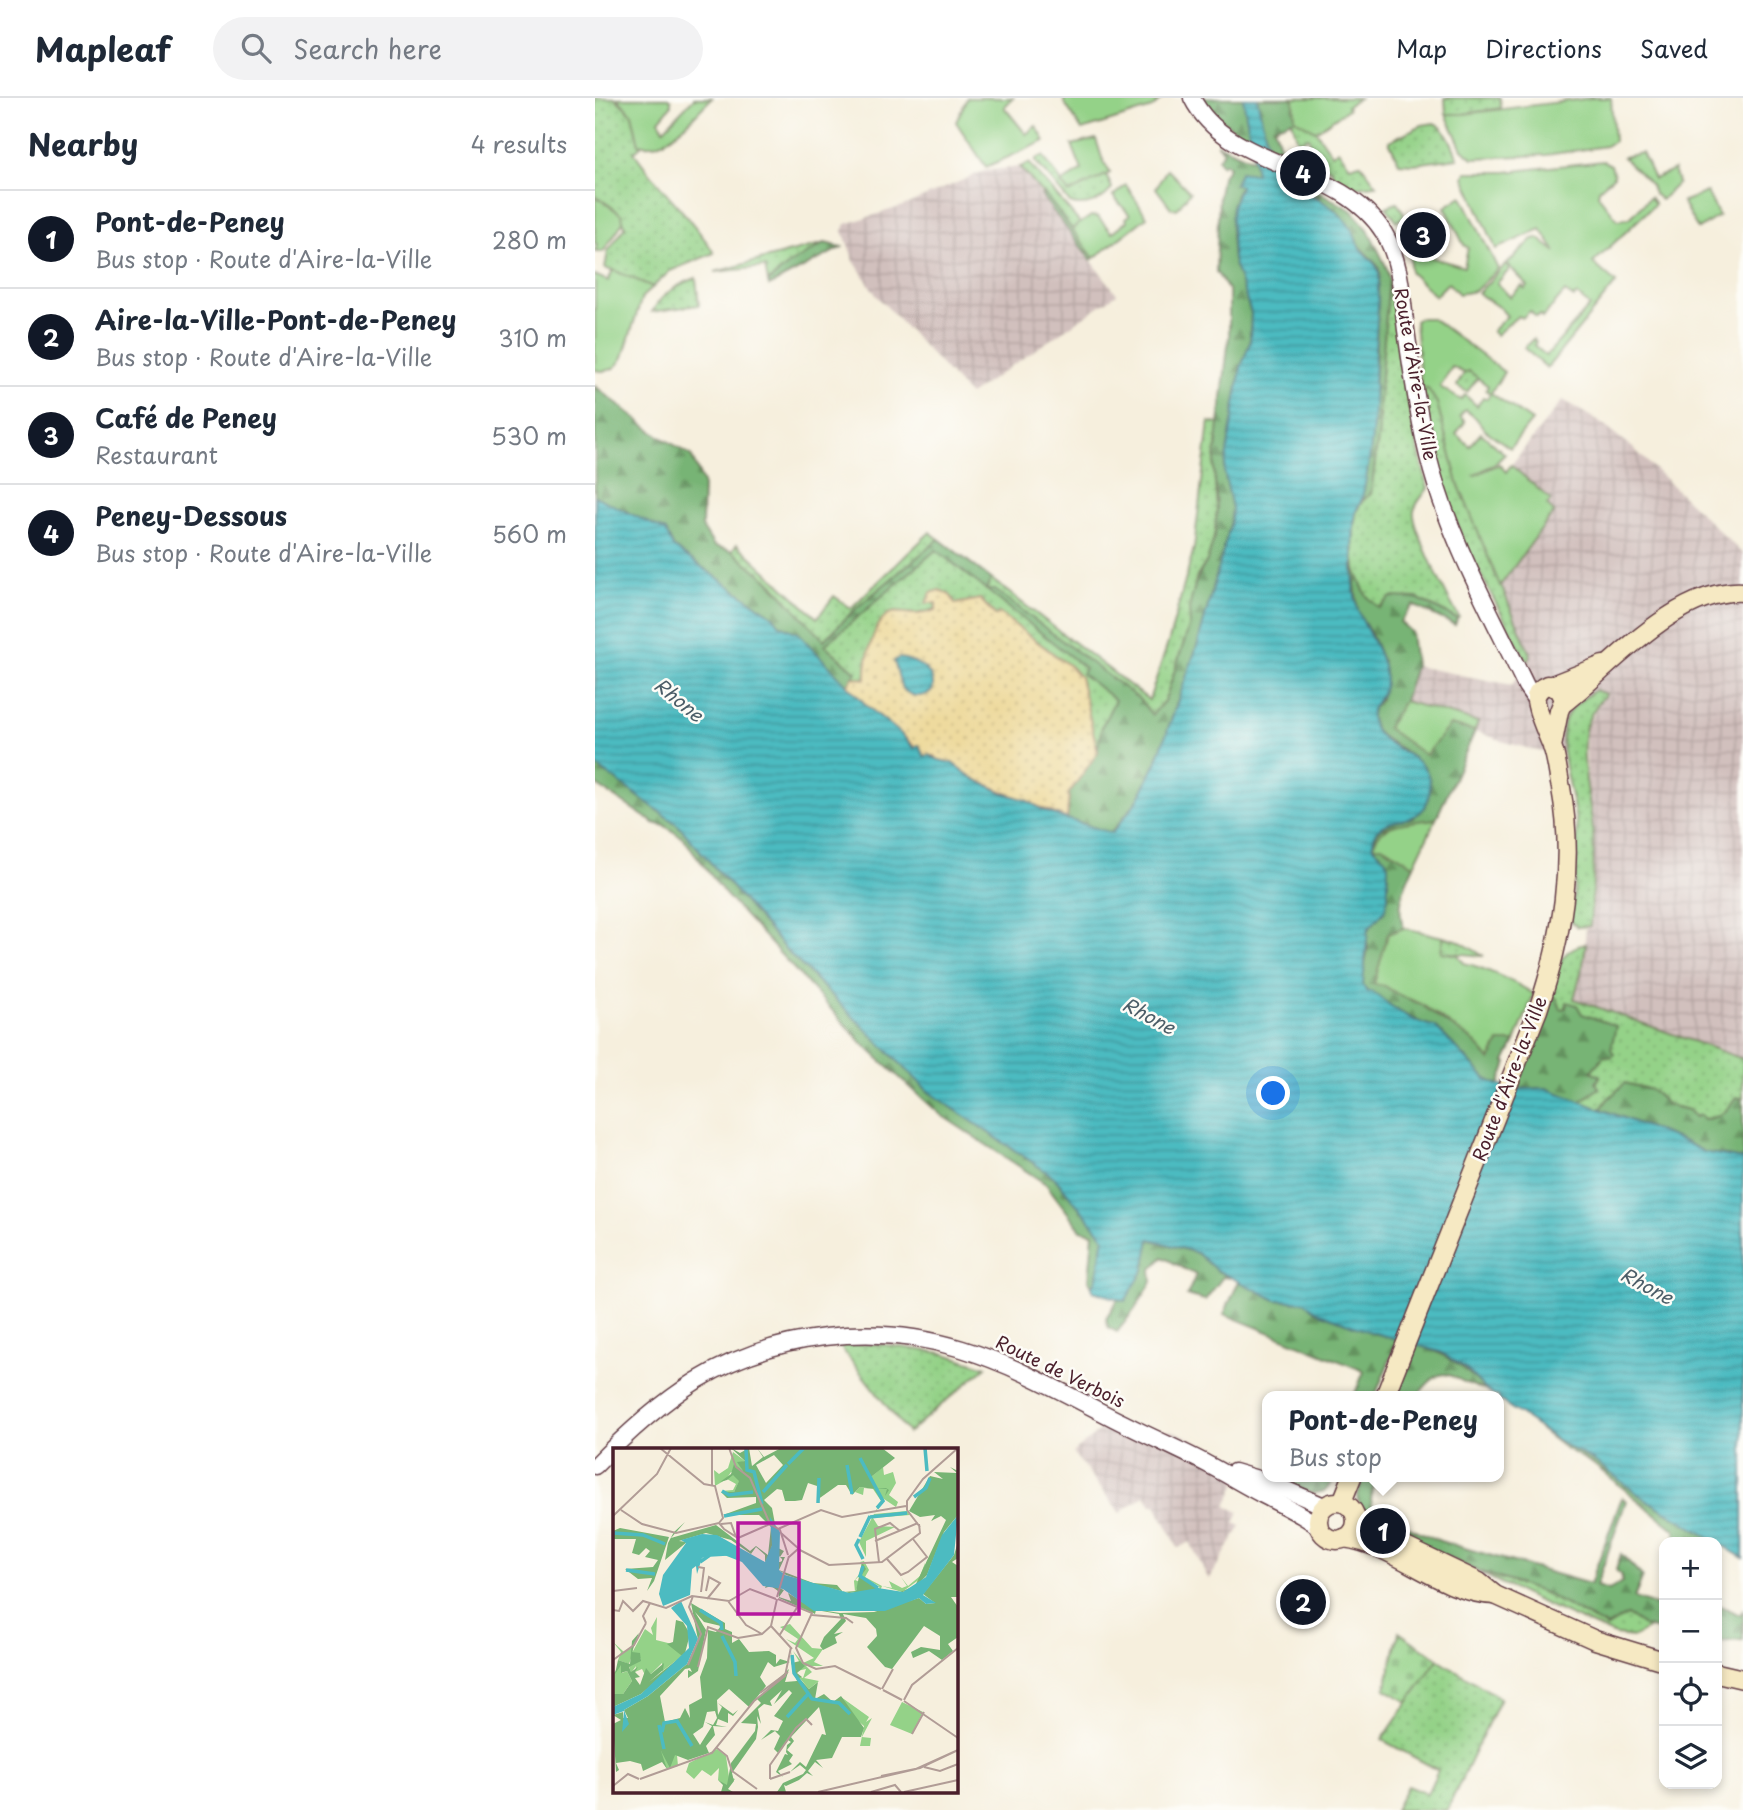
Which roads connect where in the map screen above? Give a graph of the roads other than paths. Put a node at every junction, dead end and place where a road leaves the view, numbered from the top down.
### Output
1 (1192, 98) edge
2 (1743, 592) edge
3 (1609, 663) junction
4 (1544, 695) junction
5 (1562, 707) junction
6 (1552, 747) junction
7 (1387, 1391) edge
8 (1205, 1463) junction
9 (595, 1466) edge
10 (1262, 1480) edge
11 (1268, 1482) edge
12 (1348, 1482) edge
13 (1333, 1504) junction
14 (1356, 1520) junction
15 (1318, 1526) junction
16 (1344, 1538) junction
17 (1495, 1595) junction
18 (1659, 1659) edge
19 (1722, 1674) edge
20 (1743, 1679) edge

1 - 4 street, Route d'Aire-la-Ville
2 - 3 main road
3 - 4 main road
3 - 5 main road
4 - 5 main road
4 - 5 main road
4 - 6 main road, Route d'Aire-la-Ville
5 - 6 main road, Route d'Aire-la-Ville
6 - 7 main road, Route d'Aire-la-Ville
8 - 9 street, Route de Verbois
8 - 10 street, Route de Verbois
8 - 15 street, Route de Verbois
11 - 13 street, Route de Verbois
12 - 13 main road
13 - 14 main road
13 - 15 main road
14 - 16 main road
14 - 17 main road
15 - 16 main road
16 - 17 main road
17 - 18 main road
19 - 20 main road

